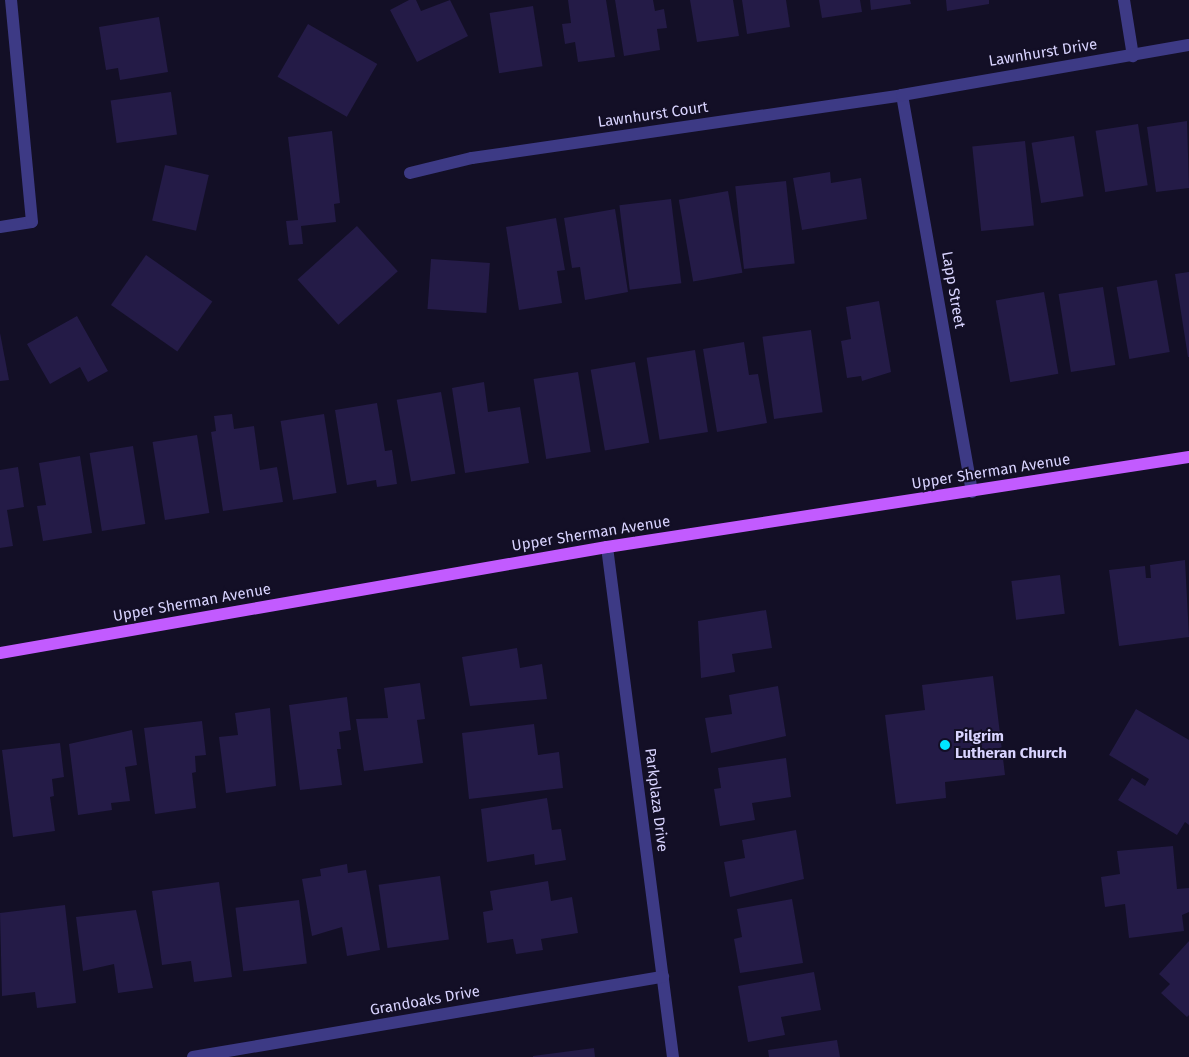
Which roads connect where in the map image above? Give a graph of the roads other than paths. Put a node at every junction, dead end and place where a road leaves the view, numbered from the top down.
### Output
1 (10, 0) edge
2 (1124, 0) edge
3 (1189, 45) edge
4 (1133, 56) junction
5 (902, 94) junction
6 (410, 172) dead end
7 (0, 227) edge
8 (1189, 458) edge
9 (972, 492) junction
10 (607, 547) junction
11 (0, 653) edge
12 (663, 977) junction
13 (267, 1051) edge
14 (194, 1057) edge
15 (673, 1057) edge

1 - 7 street
2 - 4 street
3 - 4 street, Lawnhurst Drive
4 - 5 street, Lawnhurst Drive
5 - 6 street, Lawnhurst Court
5 - 9 street, Lapp Street
8 - 9 main road, Upper Sherman Avenue
9 - 10 main road, Upper Sherman Avenue
10 - 11 main road, Upper Sherman Avenue
10 - 12 street, Parkplaza Drive
12 - 13 street, Grandoaks Drive
12 - 15 street, Parkplaza Drive
13 - 14 street, Grandoaks Drive

